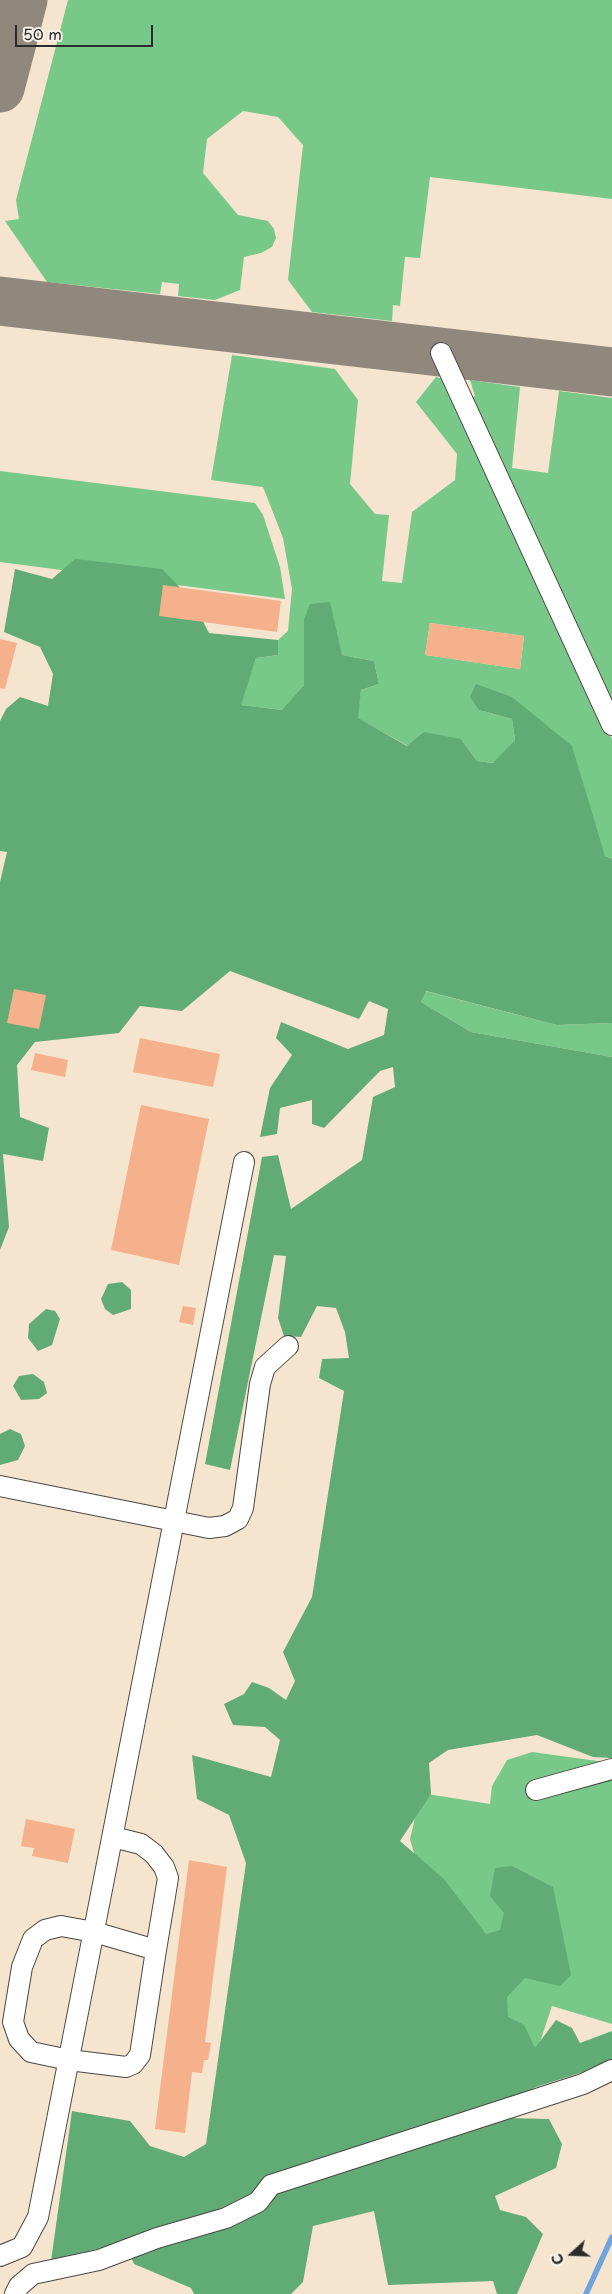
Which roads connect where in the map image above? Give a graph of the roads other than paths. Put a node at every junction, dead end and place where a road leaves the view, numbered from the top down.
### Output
1 (441, 353) dead end
2 (612, 724) edge
3 (244, 1162) dead end
4 (288, 1346) dead end
5 (0, 1486) edge
6 (175, 1521) junction
7 (612, 1769) edge
8 (536, 1790) dead end
9 (113, 1837) junction
10 (94, 1932) junction
11 (156, 1950) junction
12 (69, 2060) junction
13 (612, 2070) edge
14 (0, 2256) edge
15 (15, 2294) edge

1 - 2 lane
3 - 6 lane
4 - 6 lane
5 - 6 lane
6 - 9 lane
7 - 8 lane
9 - 10 lane
9 - 11 lane
10 - 11 lane
10 - 12 lane
10 - 12 lane
11 - 12 lane
12 - 14 lane
13 - 15 lane

